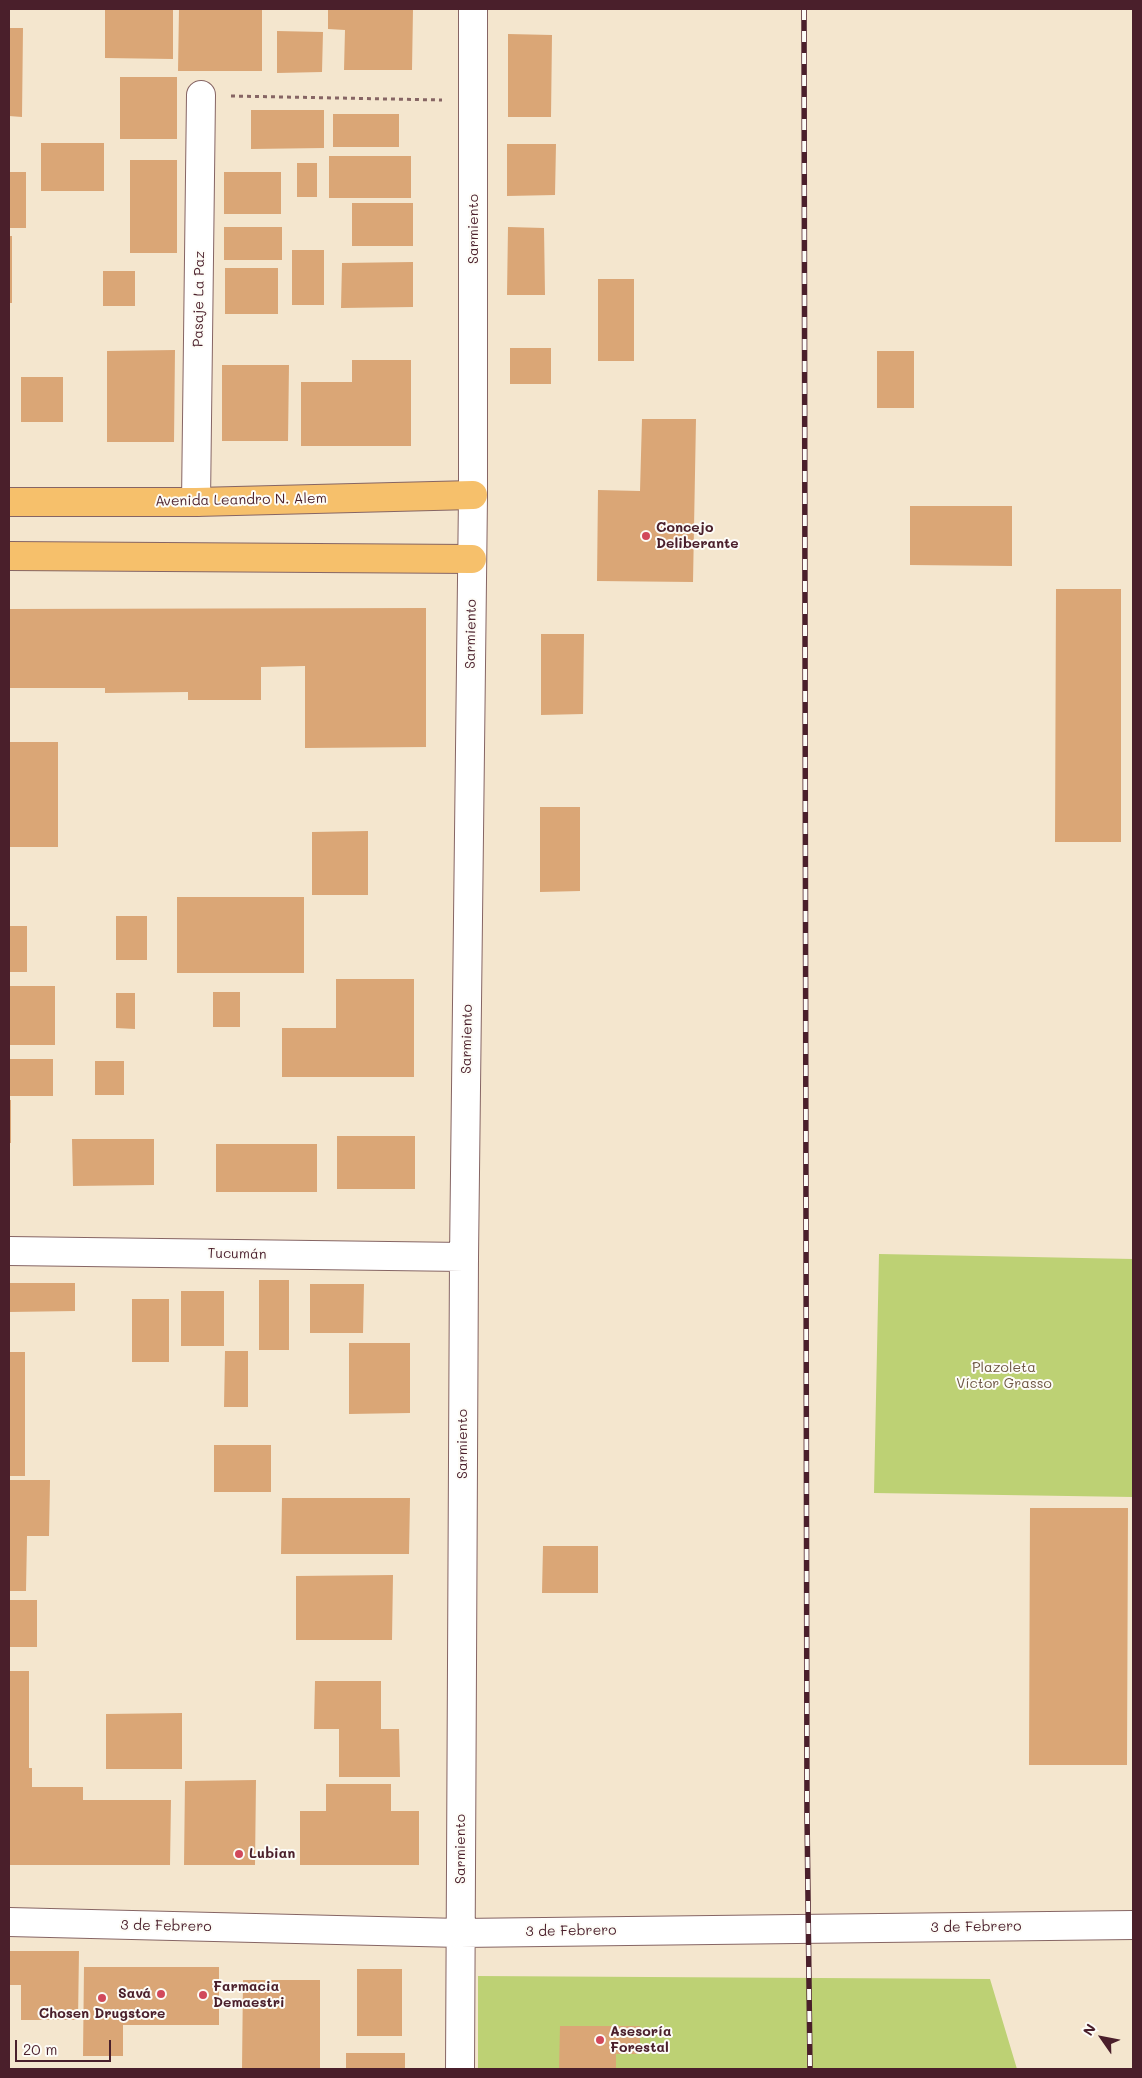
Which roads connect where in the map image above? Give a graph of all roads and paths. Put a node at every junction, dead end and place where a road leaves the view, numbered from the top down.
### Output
1 (474, 9) edge
2 (201, 95) joint
3 (474, 101) junction
4 (473, 495) junction
5 (9, 502) edge
6 (196, 502) junction
7 (9, 556) edge
8 (472, 559) junction
9 (9, 1251) edge
10 (464, 1257) junction
11 (9, 1922) edge
12 (1133, 1925) edge
13 (460, 1933) junction
14 (460, 2069) edge

1 - 3 street, Sarmiento
2 - 3 path
2 - 6 street, Pasaje La Paz
3 - 4 street, Sarmiento
4 - 6 main road, Avenida Leandro N. Alem
4 - 8 street, Sarmiento
5 - 6 main road, Avenida Leandro N. Alem
7 - 8 main road
8 - 10 street, Sarmiento
9 - 10 street, Tucumán
10 - 13 street, Sarmiento
11 - 13 street, 3 de Febrero
12 - 13 street, 3 de Febrero
13 - 14 street, Sarmiento

